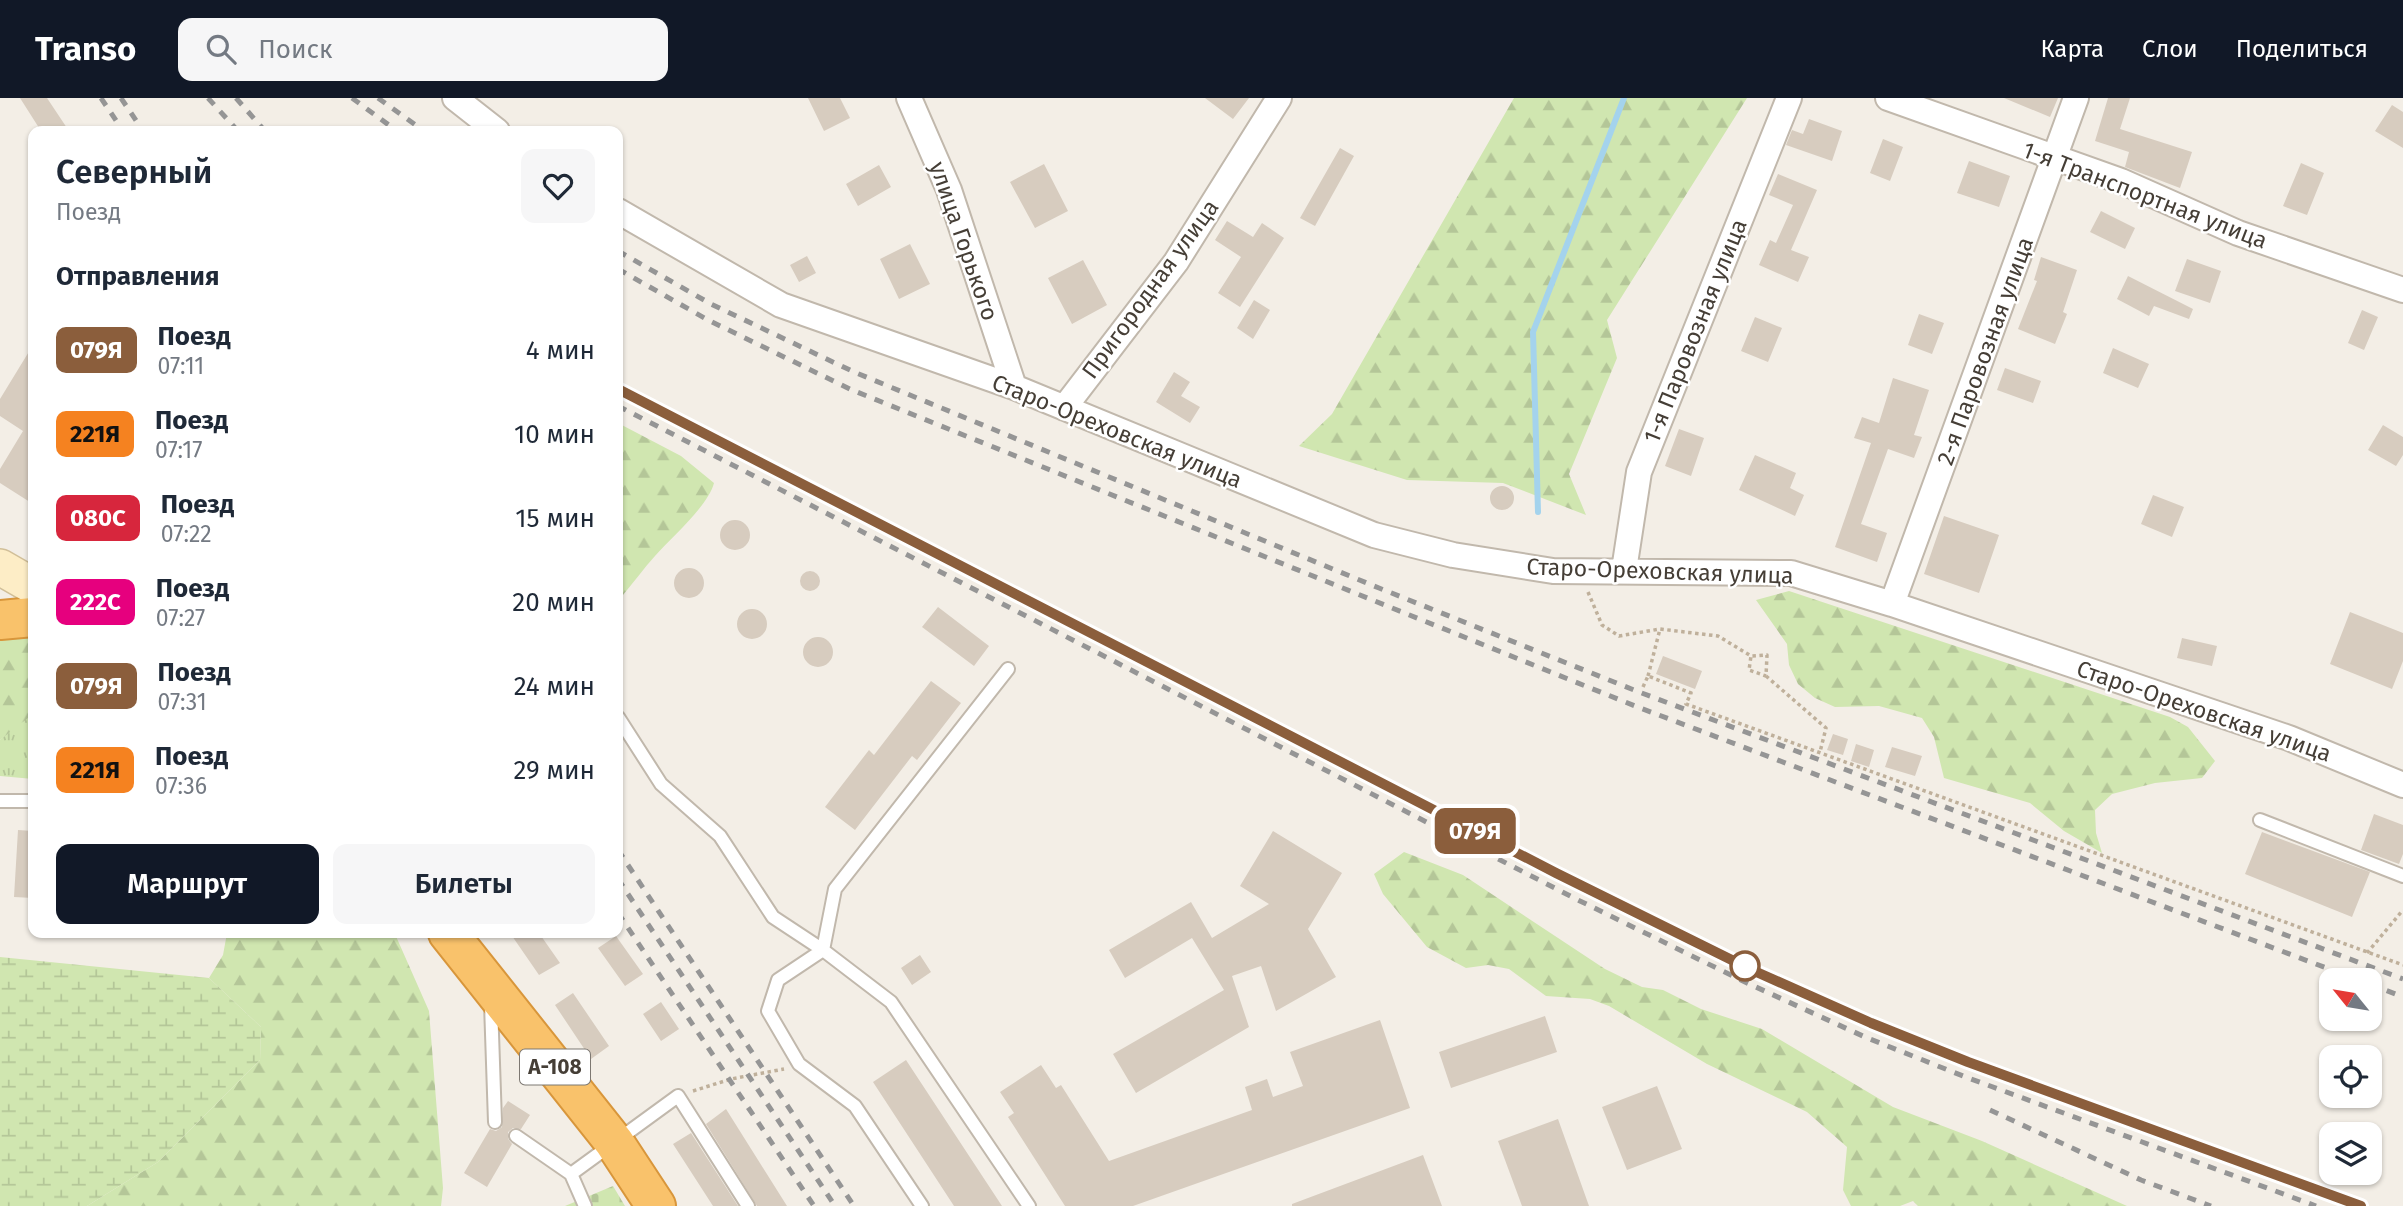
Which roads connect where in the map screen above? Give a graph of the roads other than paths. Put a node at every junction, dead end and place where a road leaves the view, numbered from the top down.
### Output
1 (455, 98) edge
2 (909, 98) edge
3 (1279, 98) edge
4 (1789, 98) edge
5 (1888, 98) edge
6 (2076, 98) edge
7 (491, 126) edge
8 (2056, 158) junction
9 (623, 214) edge
10 (2403, 290) edge
11 (1014, 387) junction
12 (1064, 408) junction
13 (0, 567) edge
14 (1624, 570) junction
15 (28, 583) edge
16 (1892, 604) junction
17 (28, 617) edge
18 (0, 620) edge
19 (1008, 669) dead end
20 (623, 726) edge
21 (2403, 785) edge
22 (0, 801) edge
23 (28, 801) edge
24 (2260, 820) dead end
25 (2403, 876) edge
26 (452, 938) edge
27 (823, 950) junction
28 (490, 986) junction
29 (495, 1122) dead end
30 (516, 1136) dead end
31 (614, 1142) junction
32 (571, 1174) junction
33 (585, 1206) edge
34 (656, 1206) edge
35 (748, 1206) edge
36 (922, 1206) edge
37 (1029, 1206) edge

1 - 7 street
2 - 11 street, улица Горького
3 - 12 street, Пригородная улица
4 - 14 street, 1-я Паровозная улица
5 - 8 street, 1-я Транспортная улица
6 - 8 street, 2-я Паровозная улица
8 - 10 street, 1-я Транспортная улица
8 - 16 street, 2-я Паровозная улица
9 - 11 street, Старо-Ореховская улица
11 - 12 street, Старо-Ореховская улица
12 - 14 street, Старо-Ореховская улица
13 - 15 main road
14 - 16 street, Старо-Ореховская улица
16 - 21 street, Старо-Ореховская улица
17 - 18 highway
19 - 27 lane
20 - 27 lane
22 - 23 lane
24 - 25 lane
26 - 28 highway, А-108
27 - 36 lane
27 - 37 lane
28 - 29 lane
28 - 31 highway, А-108
30 - 32 lane
31 - 32 lane
31 - 34 highway, А-108
31 - 35 lane
32 - 33 lane

